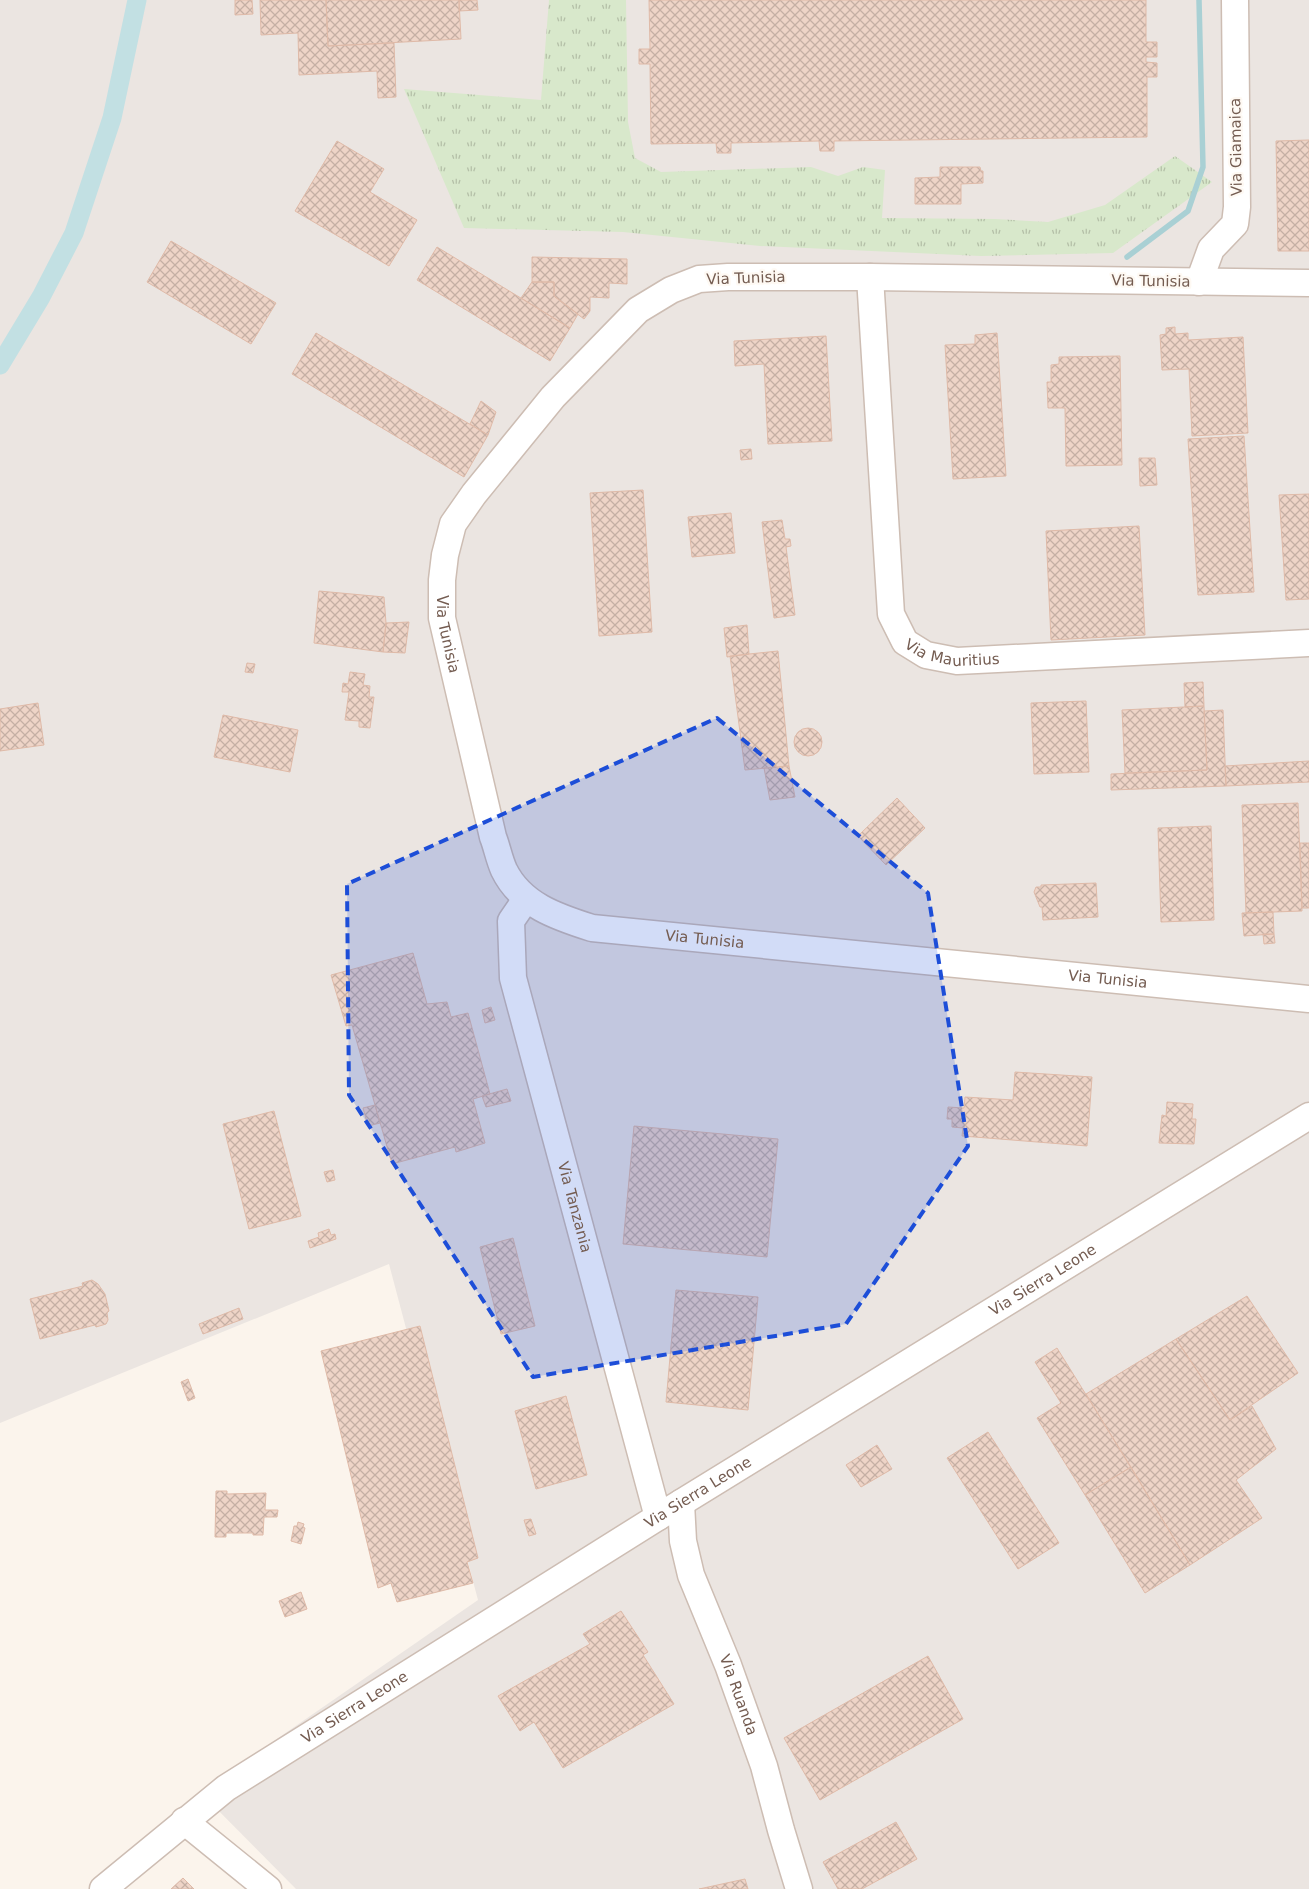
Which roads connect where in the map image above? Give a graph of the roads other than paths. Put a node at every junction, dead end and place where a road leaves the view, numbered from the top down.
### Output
1 (1235, 0) edge
2 (870, 277) junction
3 (1199, 282) junction
4 (1309, 284) edge
5 (1309, 643) edge
6 (526, 899) junction
7 (1309, 999) edge
8 (1309, 1116) edge
9 (681, 1503) junction
10 (658, 1517) junction
11 (184, 1821) junction
12 (103, 1889) edge
13 (268, 1889) edge
14 (799, 1889) edge

1 - 3 street, Via Giamaica
2 - 3 street, Via Tunisia
2 - 5 street, Via Mauritius
2 - 6 street, Via Tunisia
3 - 4 street, Via Tunisia
6 - 7 street, Via Tunisia
6 - 10 street, Via Tanzania
8 - 9 street, Via Sierra Leone
9 - 10 street, Via Sierra Leone
9 - 14 street, Via Ruanda
10 - 11 street, Via Sierra Leone
11 - 12 street, Via Sierra Leone
11 - 13 street

